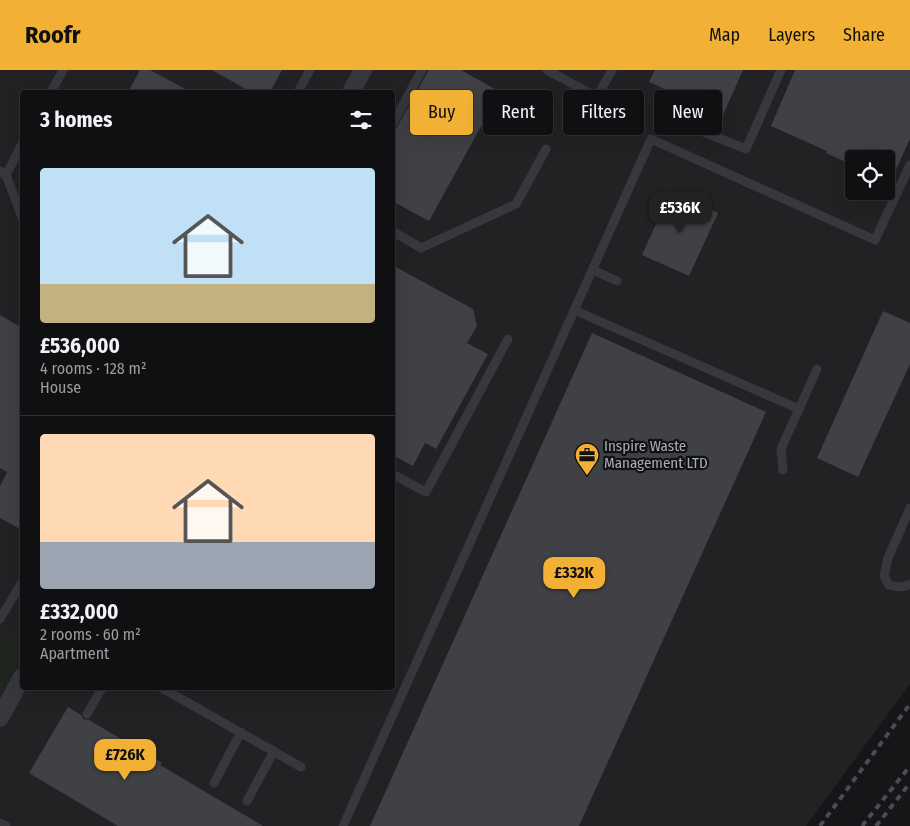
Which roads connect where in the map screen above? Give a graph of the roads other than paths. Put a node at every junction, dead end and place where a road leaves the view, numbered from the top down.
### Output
1 (63, 70) edge
2 (310, 70) edge
3 (363, 70) edge
4 (422, 70) edge
5 (547, 70) edge
6 (612, 70) edge
7 (781, 70) edge
8 (52, 90) edge
9 (299, 90) edge
10 (352, 90) edge
11 (395, 120) edge
12 (710, 135) edge
13 (20, 147) edge
14 (546, 149) dead end
15 (910, 165) edge
16 (3, 173) edge
17 (20, 212) edge
18 (395, 233) edge
19 (593, 270) junction
20 (617, 281) dead end
21 (574, 310) junction
22 (508, 339) dead end
23 (817, 369) dead end
24 (799, 409) junction
25 (783, 470) dead end
26 (395, 476) edge
27 (910, 508) edge
28 (910, 584) edge
29 (20, 585) edge
30 (0, 619) edge
31 (20, 681) edge
32 (101, 690) edge
33 (166, 690) edge
34 (87, 714) dead end
35 (0, 718) edge
36 (241, 732) junction
37 (274, 751) junction
38 (302, 767) dead end
39 (214, 783) dead end
40 (247, 800) dead end
41 (0, 823) edge
42 (6, 826) edge
43 (343, 826) edge

1 - 8 lane
2 - 9 lane
3 - 10 street
4 - 11 lane
5 - 6 lane
7 - 12 lane
13 - 16 lane
14 - 18 lane
15 - 19 lane
16 - 17 lane
19 - 20 lane
19 - 21 lane
21 - 24 lane
21 - 43 lane
22 - 26 lane
23 - 24 lane
24 - 25 lane
27 - 28 lane
29 - 30 lane
31 - 35 street
32 - 34 lane
33 - 36 lane
36 - 37 lane
36 - 39 lane
37 - 38 lane
37 - 40 lane
41 - 42 lane

